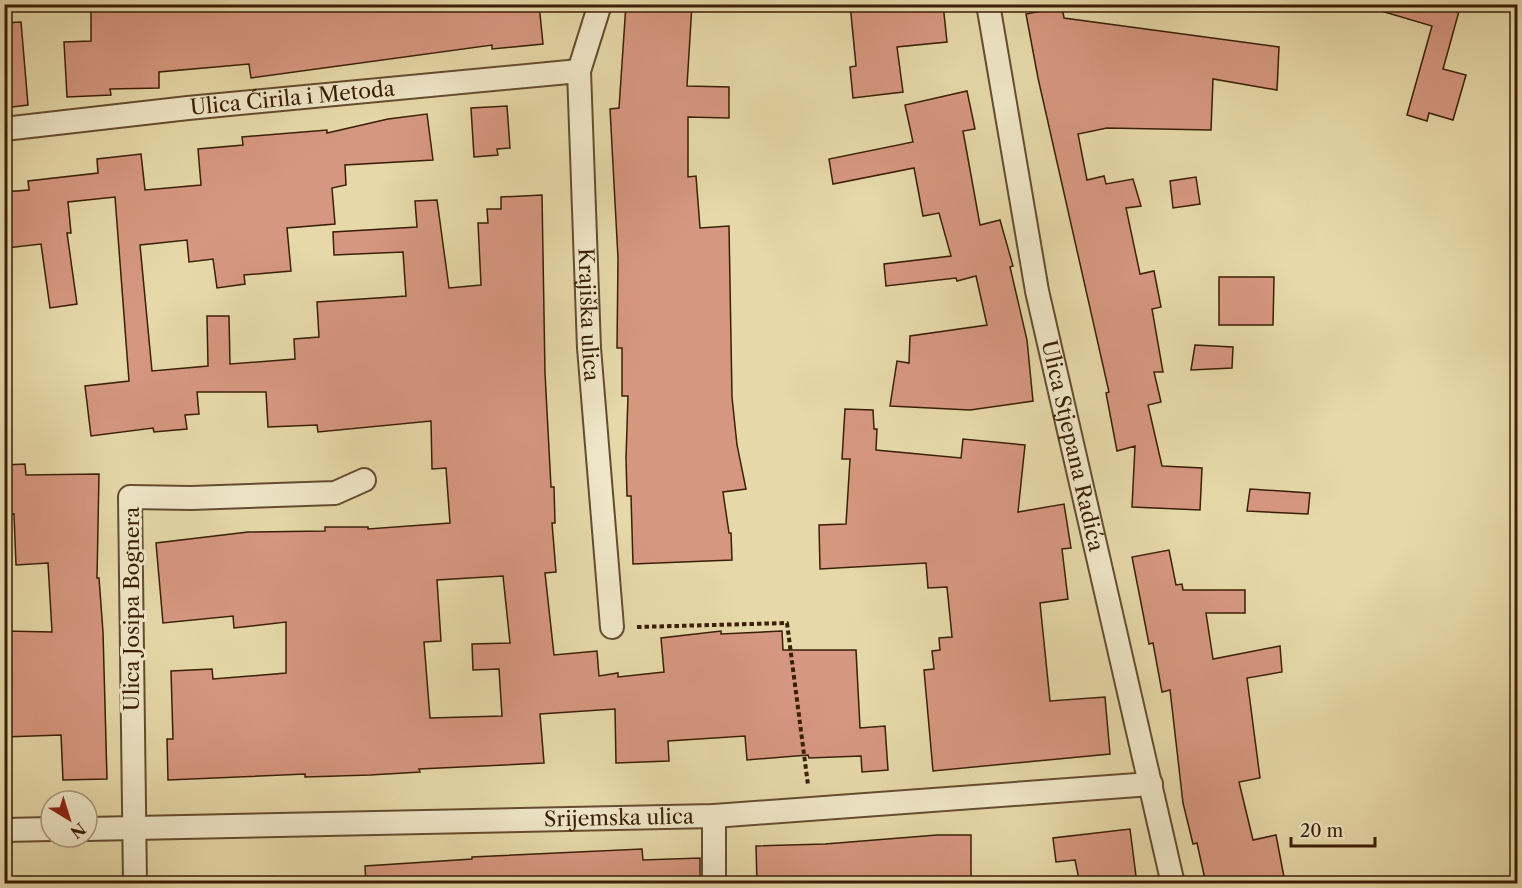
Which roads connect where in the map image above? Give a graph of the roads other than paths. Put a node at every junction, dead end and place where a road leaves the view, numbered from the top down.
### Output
1 (600, 4) edge
2 (988, 4) edge
3 (579, 71) junction
4 (4, 129) edge
5 (364, 480) dead end
6 (612, 627) road end
7 (1150, 784) junction
8 (714, 816) junction
9 (134, 828) junction
10 (99, 829) edge
11 (4, 830) edge
12 (39, 830) edge
13 (135, 884) edge
14 (714, 884) edge
15 (1173, 884) edge

1 - 3 street, Krajiška ulica
2 - 7 street, Ulica Stjepana Radića
3 - 4 street, Ulica Ćirila i Metoda
3 - 6 street, Krajiška ulica
5 - 9 street, Ulica Josipa Bognera
7 - 8 street, Srijemska ulica
7 - 15 street, Ulica Stjepana Radića
8 - 9 street, Srijemska ulica
8 - 14 street
9 - 10 street, Srijemska ulica
9 - 13 street, Ulica Josipa Bognera
11 - 12 street

